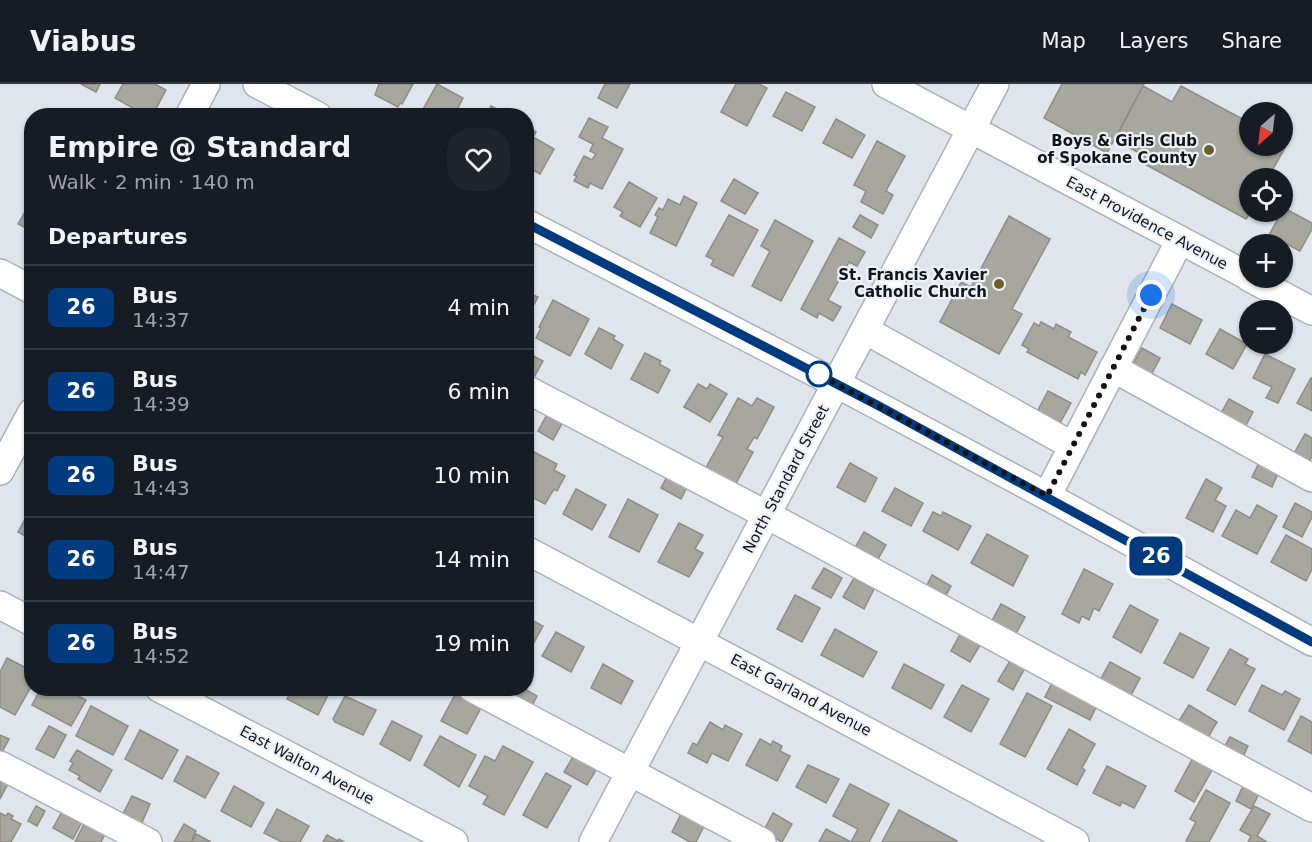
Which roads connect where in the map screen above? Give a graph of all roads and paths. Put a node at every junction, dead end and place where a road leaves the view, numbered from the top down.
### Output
1 (206, 84) edge
2 (257, 84) edge
3 (886, 84) edge
4 (995, 84) edge
5 (193, 108) edge
6 (303, 108) edge
7 (970, 129) junction
8 (534, 227) edge
9 (1180, 240) junction
10 (1239, 271) edge
11 (0, 273) edge
12 (24, 286) edge
13 (1270, 288) edge
14 (1312, 311) edge
15 (865, 330) junction
16 (1113, 368) junction
17 (837, 384) junction
18 (534, 393) edge
19 (1073, 446) junction
20 (22, 451) edge
21 (0, 471) edge
22 (1312, 478) edge
23 (1047, 496) junction
24 (767, 515) junction
25 (534, 554) edge
26 (0, 605) edge
27 (24, 618) edge
28 (700, 641) junction
29 (1312, 642) edge
30 (174, 696) edge
31 (486, 696) edge
32 (0, 765) edge
33 (630, 772) junction
34 (1312, 808) edge
35 (147, 842) edge
36 (454, 842) edge
37 (592, 842) edge
38 (762, 842) edge
39 (1075, 842) edge

1 - 5 street
2 - 6 street
3 - 7 street, East Providence Avenue
4 - 7 street, North Standard Street
7 - 9 street, East Providence Avenue
7 - 15 street, North Standard Street
8 - 17 street
9 - 10 street, East Providence Avenue
9 - 16 street
11 - 12 street
13 - 14 street, East Providence Avenue
15 - 17 street, North Standard Street
15 - 19 street
16 - 19 street
16 - 22 street
17 - 23 street
17 - 24 street, North Standard Street
18 - 24 street
19 - 23 street
20 - 21 street
23 - 29 street
24 - 28 street, North Standard Street
24 - 34 street
25 - 28 street, East Garland Avenue
26 - 27 street
28 - 33 street, North Standard Street
28 - 39 street, East Garland Avenue
30 - 36 street, East Walton Avenue
31 - 33 street
32 - 35 street
33 - 37 street, North Standard Street
33 - 38 street

